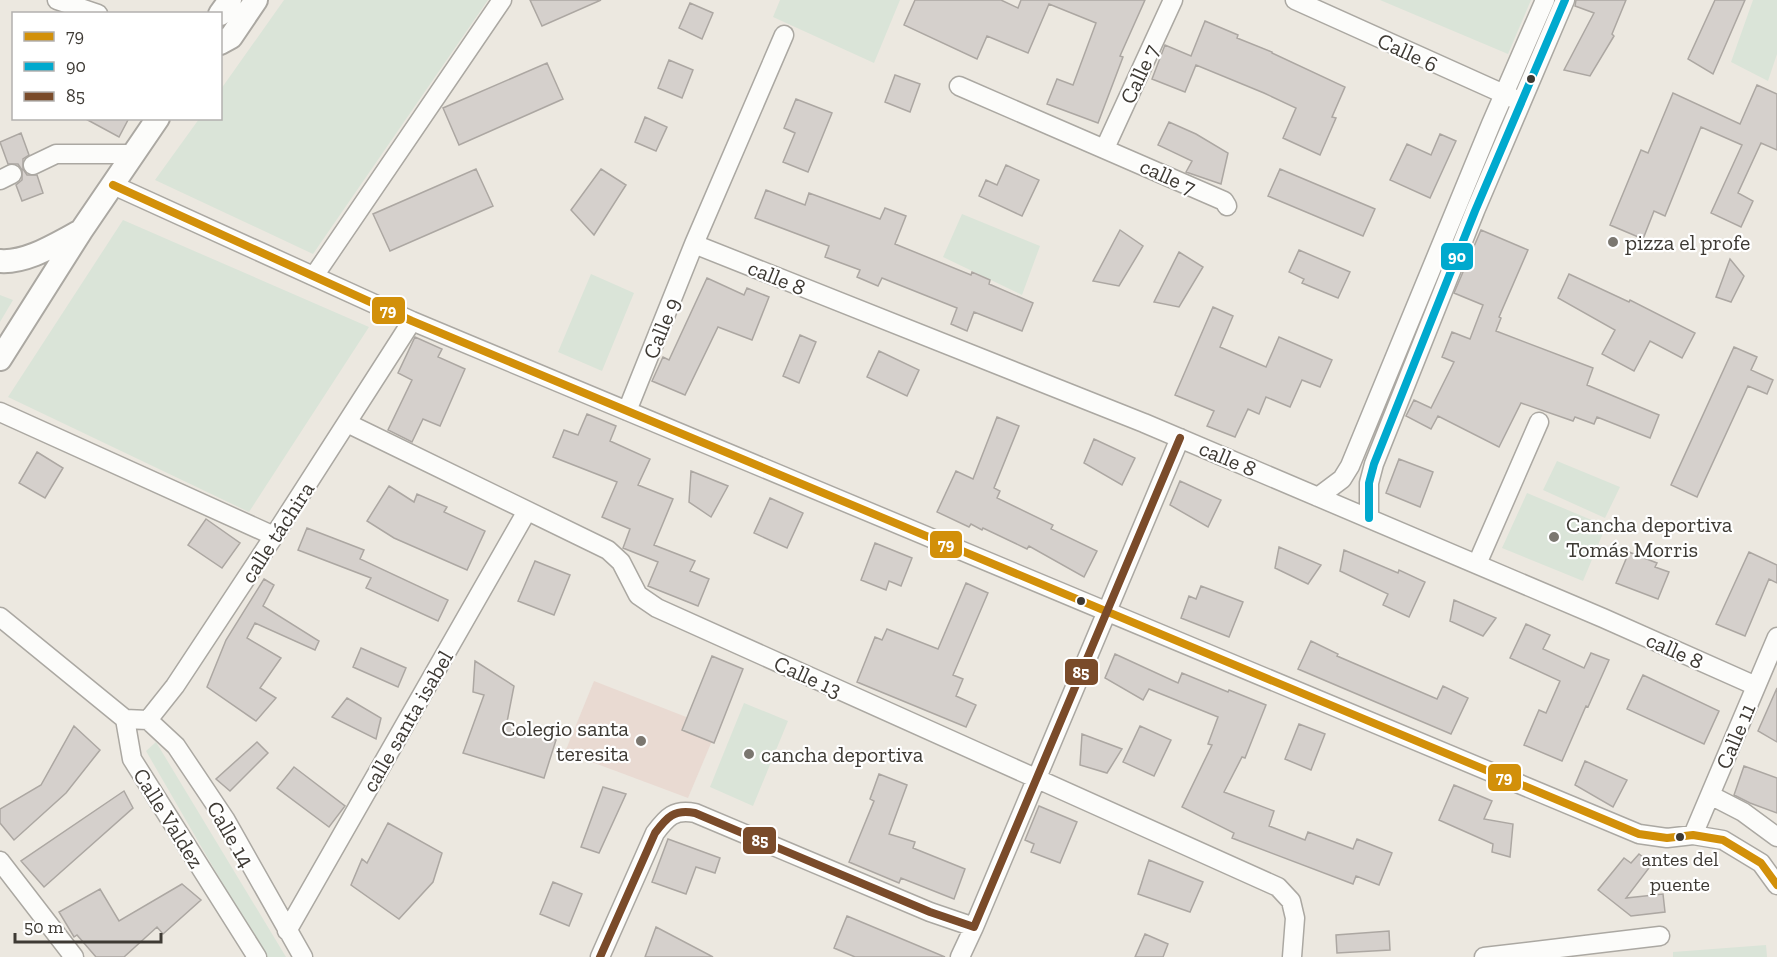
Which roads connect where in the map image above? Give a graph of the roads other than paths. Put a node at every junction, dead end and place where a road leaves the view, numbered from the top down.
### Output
1 (57, 0) edge
2 (256, 0) edge
3 (502, 0) edge
4 (1173, 0) edge
5 (1295, 0) edge
6 (1545, 0) edge
7 (1565, 0) edge
8 (92, 12) edge
9 (784, 35) dead end
10 (222, 42) edge
11 (959, 86) dead end
12 (1504, 95) junction
13 (1521, 102) junction
14 (157, 120) edge
15 (1105, 148) junction
16 (132, 154) junction
17 (33, 165) dead end
18 (113, 185) junction
19 (1227, 206) dead end
20 (81, 231) junction
21 (694, 244) junction
22 (0, 261) edge
23 (314, 276) junction
24 (412, 321) junction
25 (0, 359) edge
26 (627, 411) junction
27 (0, 412) edge
28 (1539, 422) dead end
29 (347, 423) junction
30 (1180, 438) junction
31 (1318, 497) junction
32 (527, 511) junction
33 (1369, 518) junction
34 (274, 536) junction
35 (1477, 564) junction
36 (1106, 610) junction
37 (0, 617) edge
38 (1777, 637) edge
39 (1756, 686) junction
40 (125, 719) junction
41 (148, 720) junction
42 (1035, 778) junction
43 (1710, 795) junction
44 (1693, 835) junction
45 (1777, 837) edge
46 (0, 861) edge
47 (1777, 885) edge
48 (974, 927) junction
49 (287, 931) junction
50 (1660, 936) dead end
51 (74, 957) edge
52 (256, 957) edge
53 (303, 957) edge
54 (600, 957) edge
55 (960, 957) edge
56 (1292, 957) edge
57 (1484, 957) edge

1 - 8 street
2 - 10 street
3 - 23 street
4 - 15 street, Calle 7
5 - 12 street, Calle 6
6 - 12 street
7 - 13 street
9 - 21 street, Calle 9
11 - 15 street, calle 7
12 - 13 street, Calle 6
12 - 31 street
13 - 33 street
14 - 16 street
15 - 19 street, calle 7
16 - 17 street
16 - 18 street
18 - 20 street
18 - 23 street
20 - 22 street
20 - 25 street
21 - 26 street, Calle 9
21 - 30 street, calle 8
23 - 24 street
24 - 26 street
24 - 29 street, calle táchira
26 - 36 street
27 - 34 street
28 - 35 street
29 - 32 street, Calle 13
29 - 34 street, calle táchira
30 - 31 street, calle 8
30 - 36 street
31 - 33 street, calle 8
32 - 42 street, Calle 13
32 - 49 street, calle santa isabel
33 - 35 street, calle 8
34 - 41 street, calle táchira
35 - 39 street, calle 8
36 - 42 street
36 - 44 street
37 - 40 street
38 - 39 street, Calle 11
39 - 43 street, Calle 11
40 - 41 street
40 - 52 street, Calle Valdez
41 - 49 street, Calle 14
42 - 48 street
42 - 56 street, Calle 13
43 - 44 street, Calle 11
43 - 45 street
44 - 47 street
46 - 51 street
48 - 54 street
48 - 55 street
49 - 53 street, Calle 14
50 - 57 street

